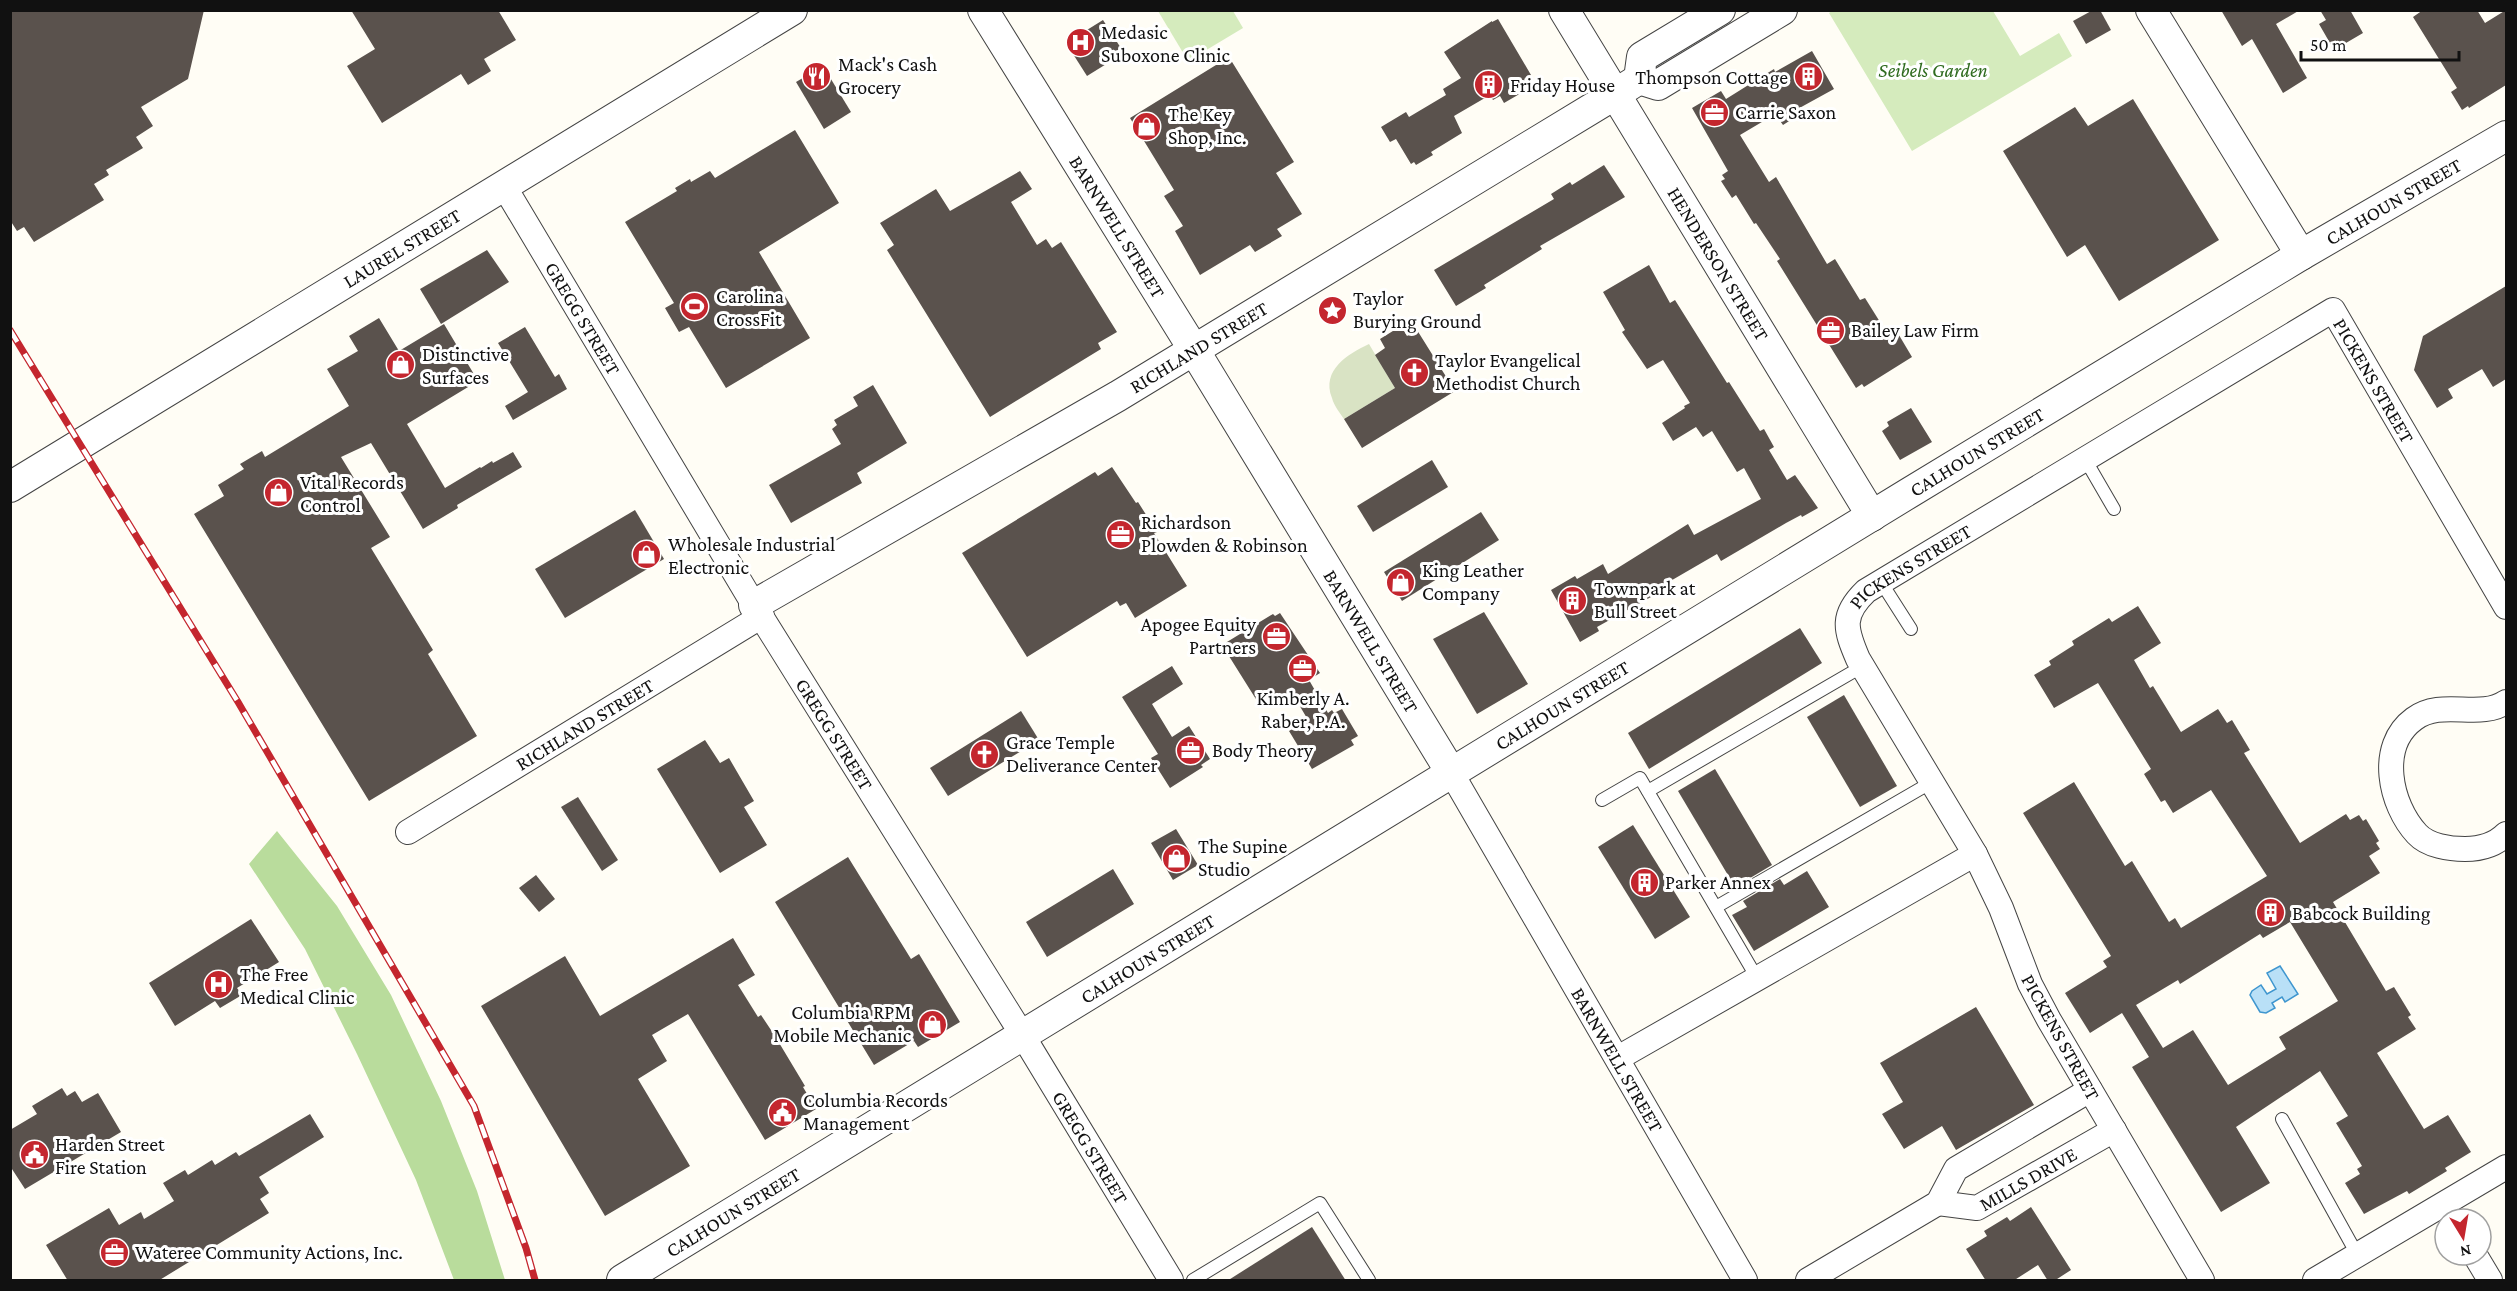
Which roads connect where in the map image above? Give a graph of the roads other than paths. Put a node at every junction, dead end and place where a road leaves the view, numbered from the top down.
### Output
1 (792, 10) edge
2 (983, 10) edge
3 (1564, 10) edge
4 (1720, 10) edge
5 (2151, 10) edge
6 (1767, 14) edge
7 (1639, 79) junction
8 (1614, 95) junction
9 (2506, 136) edge
10 (504, 186) junction
11 (2301, 255) junction
12 (1194, 350) junction
13 (2085, 459) junction
14 (10, 487) edge
15 (2114, 509) dead end
16 (1872, 516) junction
17 (1881, 582) junction
18 (2506, 607) edge
19 (758, 611) junction
20 (1911, 629) dead end
21 (1863, 666) junction
22 (2506, 702) edge
23 (1452, 774) junction
24 (1932, 782) junction
25 (1647, 791) junction
26 (1602, 800) dead end
27 (408, 832) dead end
28 (2506, 834) edge
29 (1975, 854) junction
30 (1716, 908) junction
31 (1757, 978) junction
32 (1023, 1036) junction
33 (1618, 1058) junction
34 (2090, 1090) junction
35 (2282, 1119) dead end
36 (2114, 1131) junction
37 (2506, 1167) edge
38 (1938, 1203) junction
39 (2456, 1207) edge
40 (2433, 1220) edge
41 (2358, 1256) junction
42 (2482, 1267) edge
43 (622, 1281) edge
44 (1171, 1281) edge
45 (1192, 1281) edge
46 (1370, 1281) edge
47 (1745, 1281) edge
48 (1808, 1281) edge
49 (2202, 1281) edge
50 (2315, 1281) edge
51 (2490, 1281) edge

1 - 10 street, LAUREL STREET
2 - 12 street, BARNWELL STREET
3 - 8 street, HENDERSON STREET
4 - 7 street
5 - 11 street
6 - 7 street
7 - 8 street, RICHLAND STREET
8 - 12 street, RICHLAND STREET
8 - 16 street, HENDERSON STREET
9 - 11 street, CALHOUN STREET
10 - 14 street, LAUREL STREET
10 - 19 street, GREGG STREET
11 - 16 street, CALHOUN STREET
12 - 19 street, RICHLAND STREET
12 - 23 street, BARNWELL STREET
13 - 15 lane
13 - 17 street, PICKENS STREET
13 - 18 street, PICKENS STREET
16 - 23 street, CALHOUN STREET
17 - 20 lane
17 - 21 street, PICKENS STREET
19 - 27 street, RICHLAND STREET
19 - 32 street, GREGG STREET
21 - 24 street, PICKENS STREET
21 - 25 lane
22 - 28 street
23 - 32 street, CALHOUN STREET
23 - 33 street, BARNWELL STREET
24 - 29 street, PICKENS STREET
24 - 30 lane
25 - 26 lane
25 - 30 lane
29 - 31 street
29 - 34 street, PICKENS STREET
30 - 31 lane
31 - 33 street
32 - 43 street, CALHOUN STREET
32 - 44 street, GREGG STREET
33 - 47 street, BARNWELL STREET
34 - 36 street, PICKENS STREET
34 - 38 street, MILLS DRIVE
35 - 41 lane
36 - 38 street, MILLS DRIVE
36 - 49 street, PICKENS STREET
37 - 39 street
38 - 48 street
40 - 41 street
41 - 50 street
42 - 51 street
45 - 46 lane

